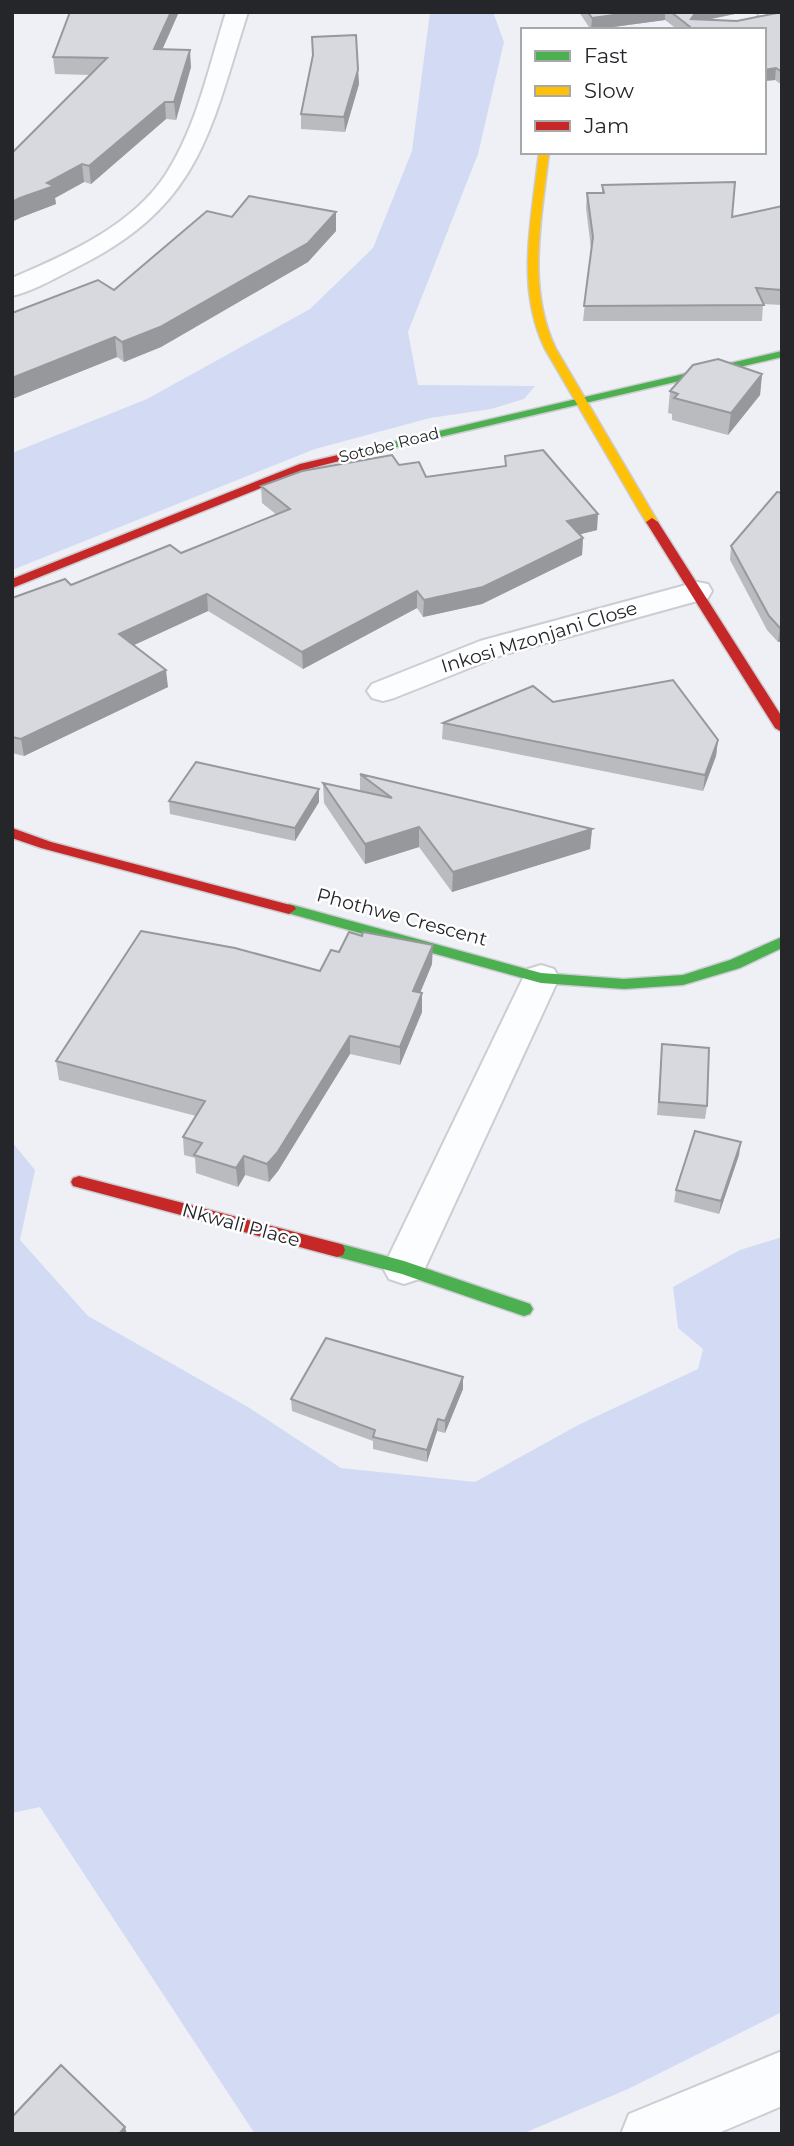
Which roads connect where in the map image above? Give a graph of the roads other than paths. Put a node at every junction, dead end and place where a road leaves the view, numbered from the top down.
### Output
1 (237, 12) edge
2 (544, 154) edge
3 (12, 288) edge
4 (782, 354) edge
5 (582, 399) junction
6 (12, 584) edge
7 (697, 591) junction
8 (383, 691) dead end
9 (782, 728) edge
10 (12, 833) edge
11 (782, 942) edge
12 (541, 978) junction
13 (79, 1182) dead end
14 (404, 1268) junction
15 (524, 1309) dead end
16 (782, 2078) edge
17 (649, 2134) edge

1 - 3 street
2 - 5 street
4 - 5 street, Sotobe Road
5 - 6 street, Sotobe Road
5 - 7 street
7 - 8 street, Inkosi Mzonjani Close
7 - 9 street
10 - 12 street, Phothwe Crescent
11 - 12 street, Phothwe Crescent
12 - 14 street
13 - 14 street, Nkwali Place
14 - 15 street, Nkwali Place
16 - 17 street

